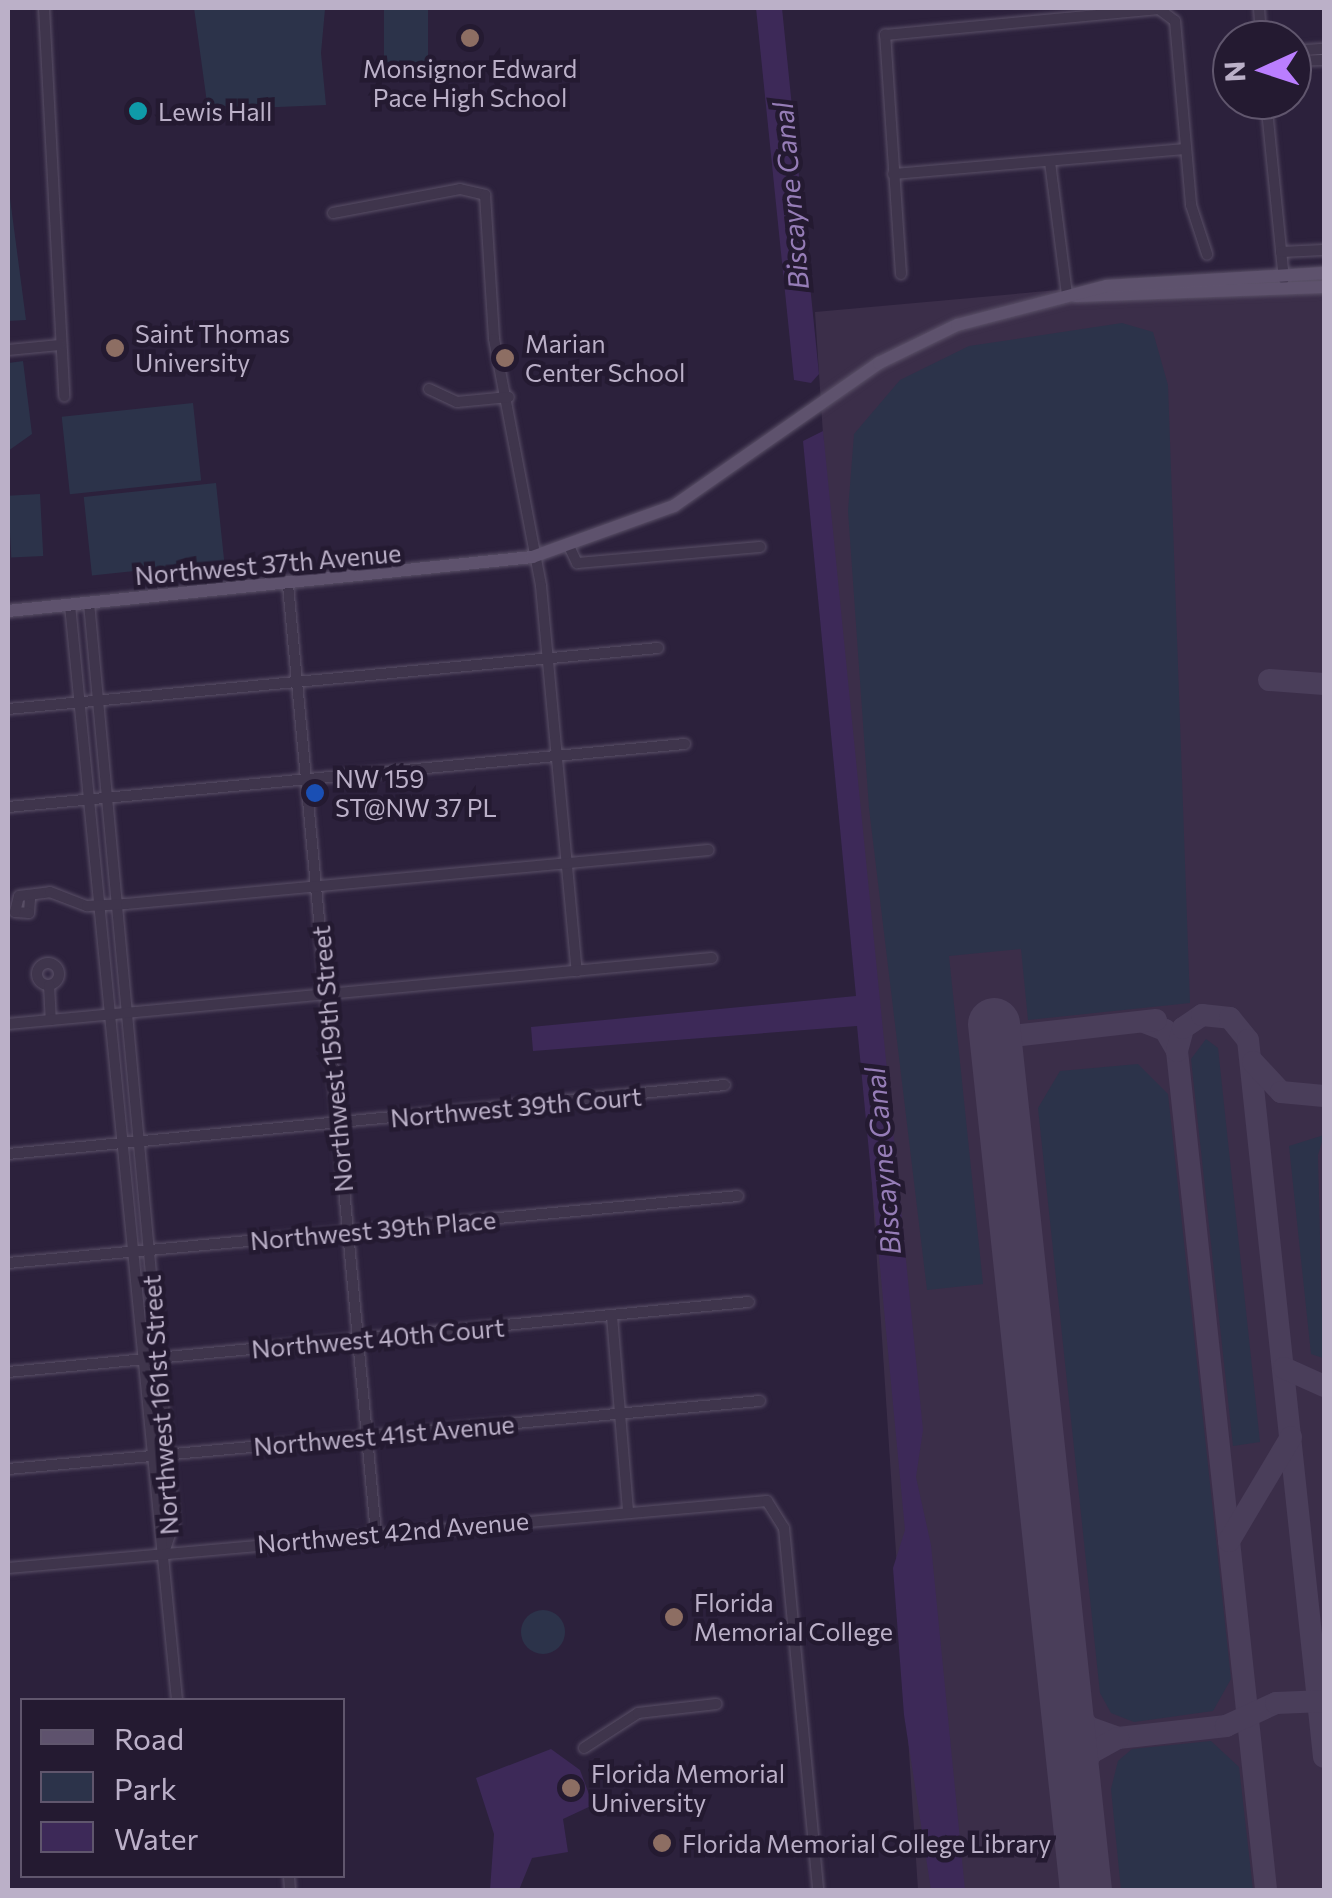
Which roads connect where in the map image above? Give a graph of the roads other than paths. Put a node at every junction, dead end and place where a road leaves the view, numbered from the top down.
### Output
1 (44, 8) edge
2 (1159, 9) edge
3 (1268, 120) edge
4 (1186, 148) junction
5 (1050, 162) junction
6 (893, 174) junction
7 (333, 213) dead end
8 (1324, 250) edge
9 (1281, 252) junction
10 (1207, 254) dead end
11 (1324, 272) edge
12 (901, 274) dead end
13 (1284, 282) junction
14 (1324, 287) edge
15 (1068, 295) junction
16 (60, 345) junction
17 (8, 350) edge
18 (430, 389) dead end
19 (64, 396) dead end
20 (509, 398) junction
21 (569, 546) junction
22 (760, 547) dead end
23 (532, 557) junction
24 (288, 585) junction
25 (89, 603) junction
26 (70, 605) junction
27 (8, 611) edge
28 (658, 648) dead end
29 (548, 658) junction
30 (297, 682) junction
31 (98, 701) junction
32 (80, 702) junction
33 (8, 709) edge
34 (685, 744) dead end
35 (559, 756) junction
36 (306, 779) junction
37 (107, 797) junction
38 (88, 799) junction
39 (8, 807) edge
40 (710, 850) dead end
41 (568, 862) junction
42 (316, 887) junction
43 (30, 899) dead end
44 (116, 905) junction
45 (98, 906) junction
46 (712, 958) dead end
47 (578, 972) junction
48 (49, 985) dead end
49 (326, 995) junction
50 (126, 1013) junction
51 (108, 1015) junction
52 (51, 1020) junction
53 (8, 1024) edge
54 (725, 1085) dead end
55 (338, 1123) junction
56 (139, 1142) junction
57 (120, 1144) junction
58 (8, 1154) edge
59 (738, 1196) dead end
60 (348, 1232) junction
61 (148, 1250) junction
62 (130, 1252) junction
63 (8, 1263) edge
64 (749, 1302) dead end
65 (612, 1316) junction
66 (358, 1340) junction
67 (158, 1358) junction
68 (140, 1360) junction
69 (8, 1372) edge
70 (760, 1401) dead end
71 (619, 1413) junction
72 (366, 1438) junction
73 (167, 1456) junction
74 (149, 1457) junction
75 (8, 1470) edge
76 (628, 1511) junction
77 (376, 1534) junction
78 (164, 1553) junction
79 (8, 1568) edge
80 (177, 1698) edge
81 (716, 1704) dead end
82 (584, 1748) dead end
83 (818, 1890) edge

1 - 16 street
2 - 4 street
2 - 6 street
3 - 9 street
4 - 5 street
4 - 10 street
5 - 6 street
5 - 15 street
6 - 12 street
7 - 20 street
8 - 9 street
9 - 13 street
11 - 13 main road
13 - 14 main road
13 - 15 main road, Northwest 37th Avenue
15 - 21 main road, Northwest 37th Avenue
16 - 17 street
16 - 19 street
18 - 20 street
20 - 23 street
21 - 22 street
21 - 23 main road, Northwest 37th Avenue
23 - 24 main road, Northwest 37th Avenue
23 - 29 street
24 - 25 main road, Northwest 37th Avenue
24 - 30 street, Northwest 159th Street
25 - 26 main road, Northwest 37th Avenue
25 - 31 street, Northwest 161st Street
26 - 27 main road, Northwest 37th Avenue
26 - 32 street, Northwest 161st Street
28 - 29 street
29 - 30 street
29 - 35 street
30 - 31 street
30 - 36 street, Northwest 159th Street
31 - 32 street
31 - 37 street, Northwest 161st Street
32 - 33 street
32 - 38 street, Northwest 161st Street
34 - 35 street
35 - 36 street
35 - 41 street
36 - 37 street
36 - 42 street, Northwest 159th Street
37 - 38 street
37 - 44 street, Northwest 161st Street
38 - 39 street
38 - 45 street, Northwest 161st Street
40 - 41 street
41 - 42 street
41 - 47 street
42 - 44 street
42 - 49 street, Northwest 159th Street
43 - 45 street
44 - 45 street
44 - 50 street, Northwest 161st Street
45 - 51 street, Northwest 161st Street
46 - 47 street
47 - 49 street
48 - 52 street
49 - 50 street
49 - 55 street, Northwest 159th Street
50 - 51 street
50 - 56 street, Northwest 161st Street
51 - 52 street
51 - 57 street, Northwest 161st Street
52 - 53 street
54 - 55 street, Northwest 39th Court
55 - 56 street, Northwest 39th Court
55 - 60 street, Northwest 159th Street
56 - 57 street, Northwest 39th Court
56 - 61 street, Northwest 161st Street
57 - 58 street, Northwest 39th Court
57 - 62 street, Northwest 161st Street
59 - 60 street, Northwest 39th Place
60 - 61 street, Northwest 39th Place
60 - 66 street, Northwest 159th Street
61 - 62 street, Northwest 39th Place
61 - 67 street, Northwest 161st Street
62 - 63 street, Northwest 39th Place
62 - 68 street, Northwest 161st Street
64 - 65 street, Northwest 40th Court
65 - 66 street, Northwest 40th Court
65 - 71 street
66 - 67 street, Northwest 40th Court
66 - 72 street, Northwest 159th Street
67 - 68 street, Northwest 40th Court
67 - 73 street, Northwest 161st Street
68 - 69 street, Northwest 40th Court
68 - 74 street, Northwest 161st Street
70 - 71 street, Northwest 41st Avenue
71 - 72 street, Northwest 41st Avenue
71 - 76 street
72 - 73 street, Northwest 41st Avenue
72 - 77 street, Northwest 159th Street
73 - 74 street, Northwest 41st Avenue
73 - 78 street, Northwest 161st Street
74 - 75 street, Northwest 41st Avenue
74 - 78 street, Northwest 161st Street
76 - 77 street, Northwest 42nd Avenue
76 - 83 street, Northwest 42nd Avenue
77 - 78 street, Northwest 42nd Avenue
78 - 79 street, Northwest 42nd Avenue
78 - 80 street
81 - 82 street

